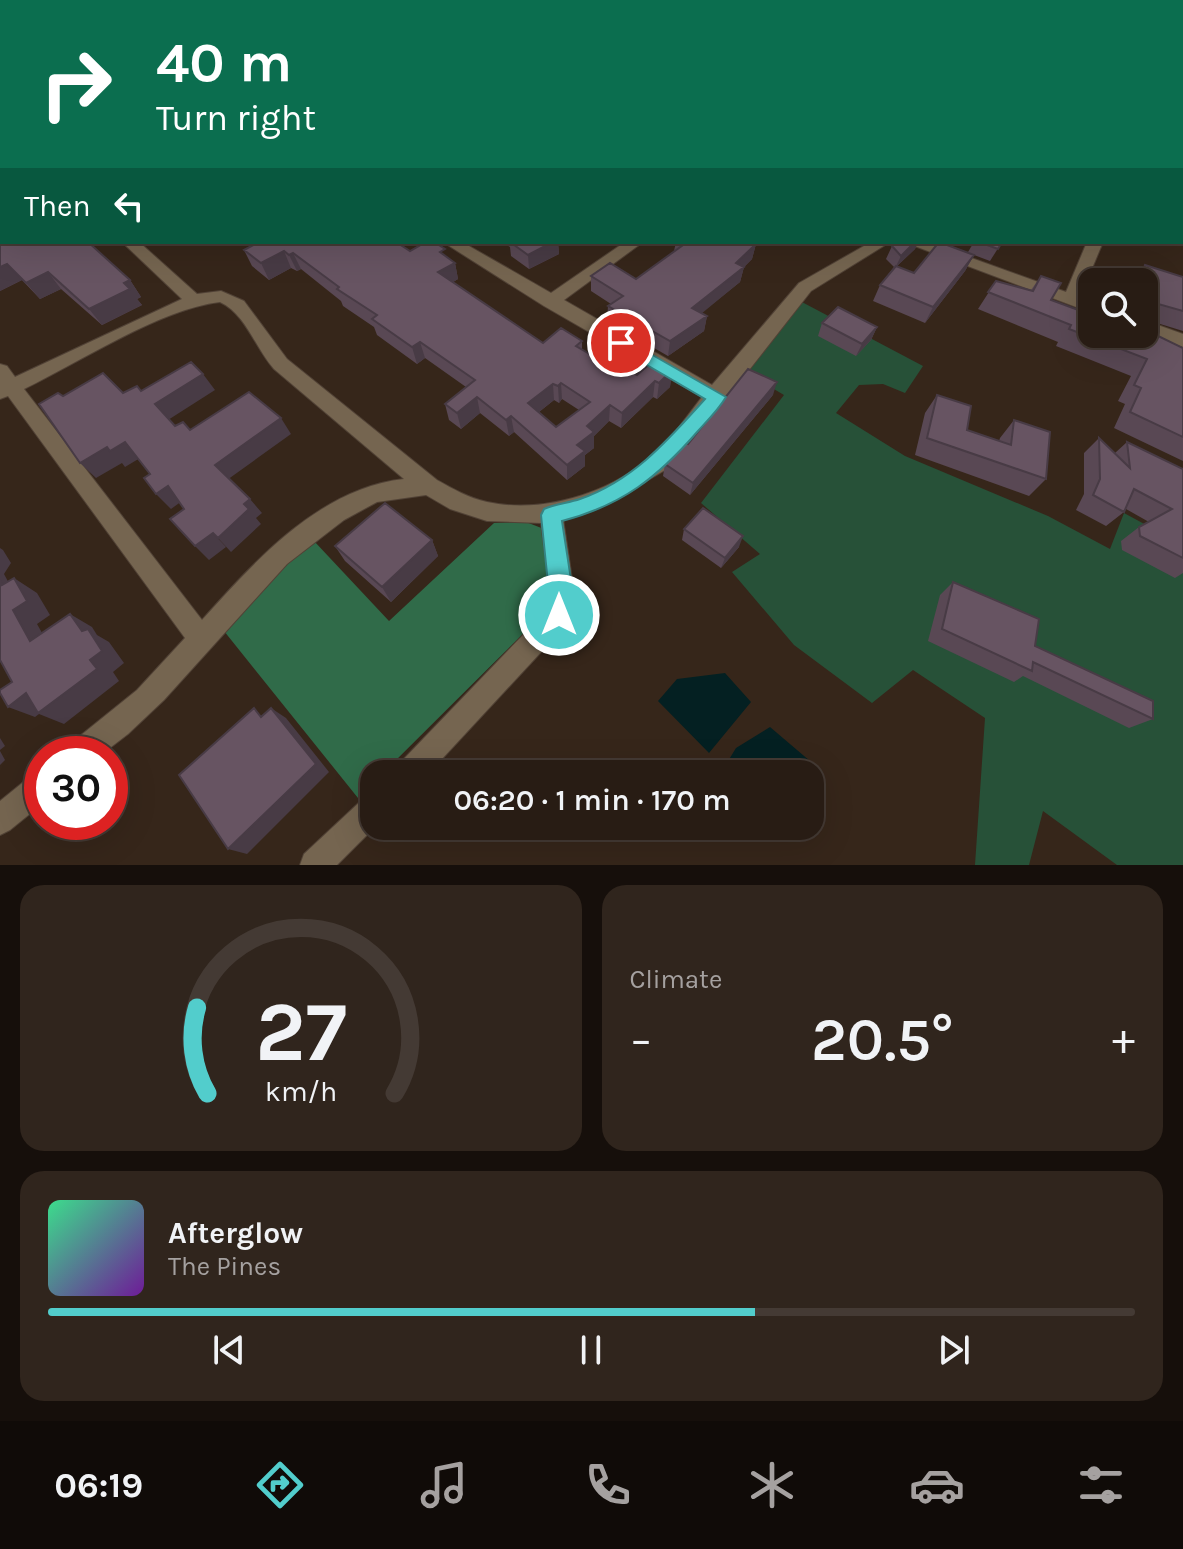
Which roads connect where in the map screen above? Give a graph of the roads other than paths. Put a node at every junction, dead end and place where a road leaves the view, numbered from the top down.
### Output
1 (132, 244) edge
2 (454, 244) edge
3 (632, 244) edge
4 (879, 244) edge
5 (918, 244) edge
6 (1094, 244) edge
7 (1071, 299) junction
8 (194, 301) junction
9 (550, 302) junction
10 (1078, 302) edge
11 (1158, 331) edge
12 (1183, 341) edge
13 (4, 383) edge
14 (717, 397) junction
15 (429, 486) junction
16 (551, 515) junction
17 (201, 639) junction
18 (102, 736) edge
19 (422, 760) edge
20 (24, 800) edge
21 (0, 820) edge
22 (360, 822) edge
23 (315, 865) edge

1 - 8 street
2 - 9 street
3 - 9 street
4 - 14 street
5 - 7 street
6 - 7 street
7 - 10 street
8 - 13 street
8 - 15 street
9 - 14 street
11 - 12 street
13 - 17 street
14 - 16 street
15 - 16 street
15 - 17 street
16 - 19 street
17 - 18 street
20 - 21 street
22 - 23 street

